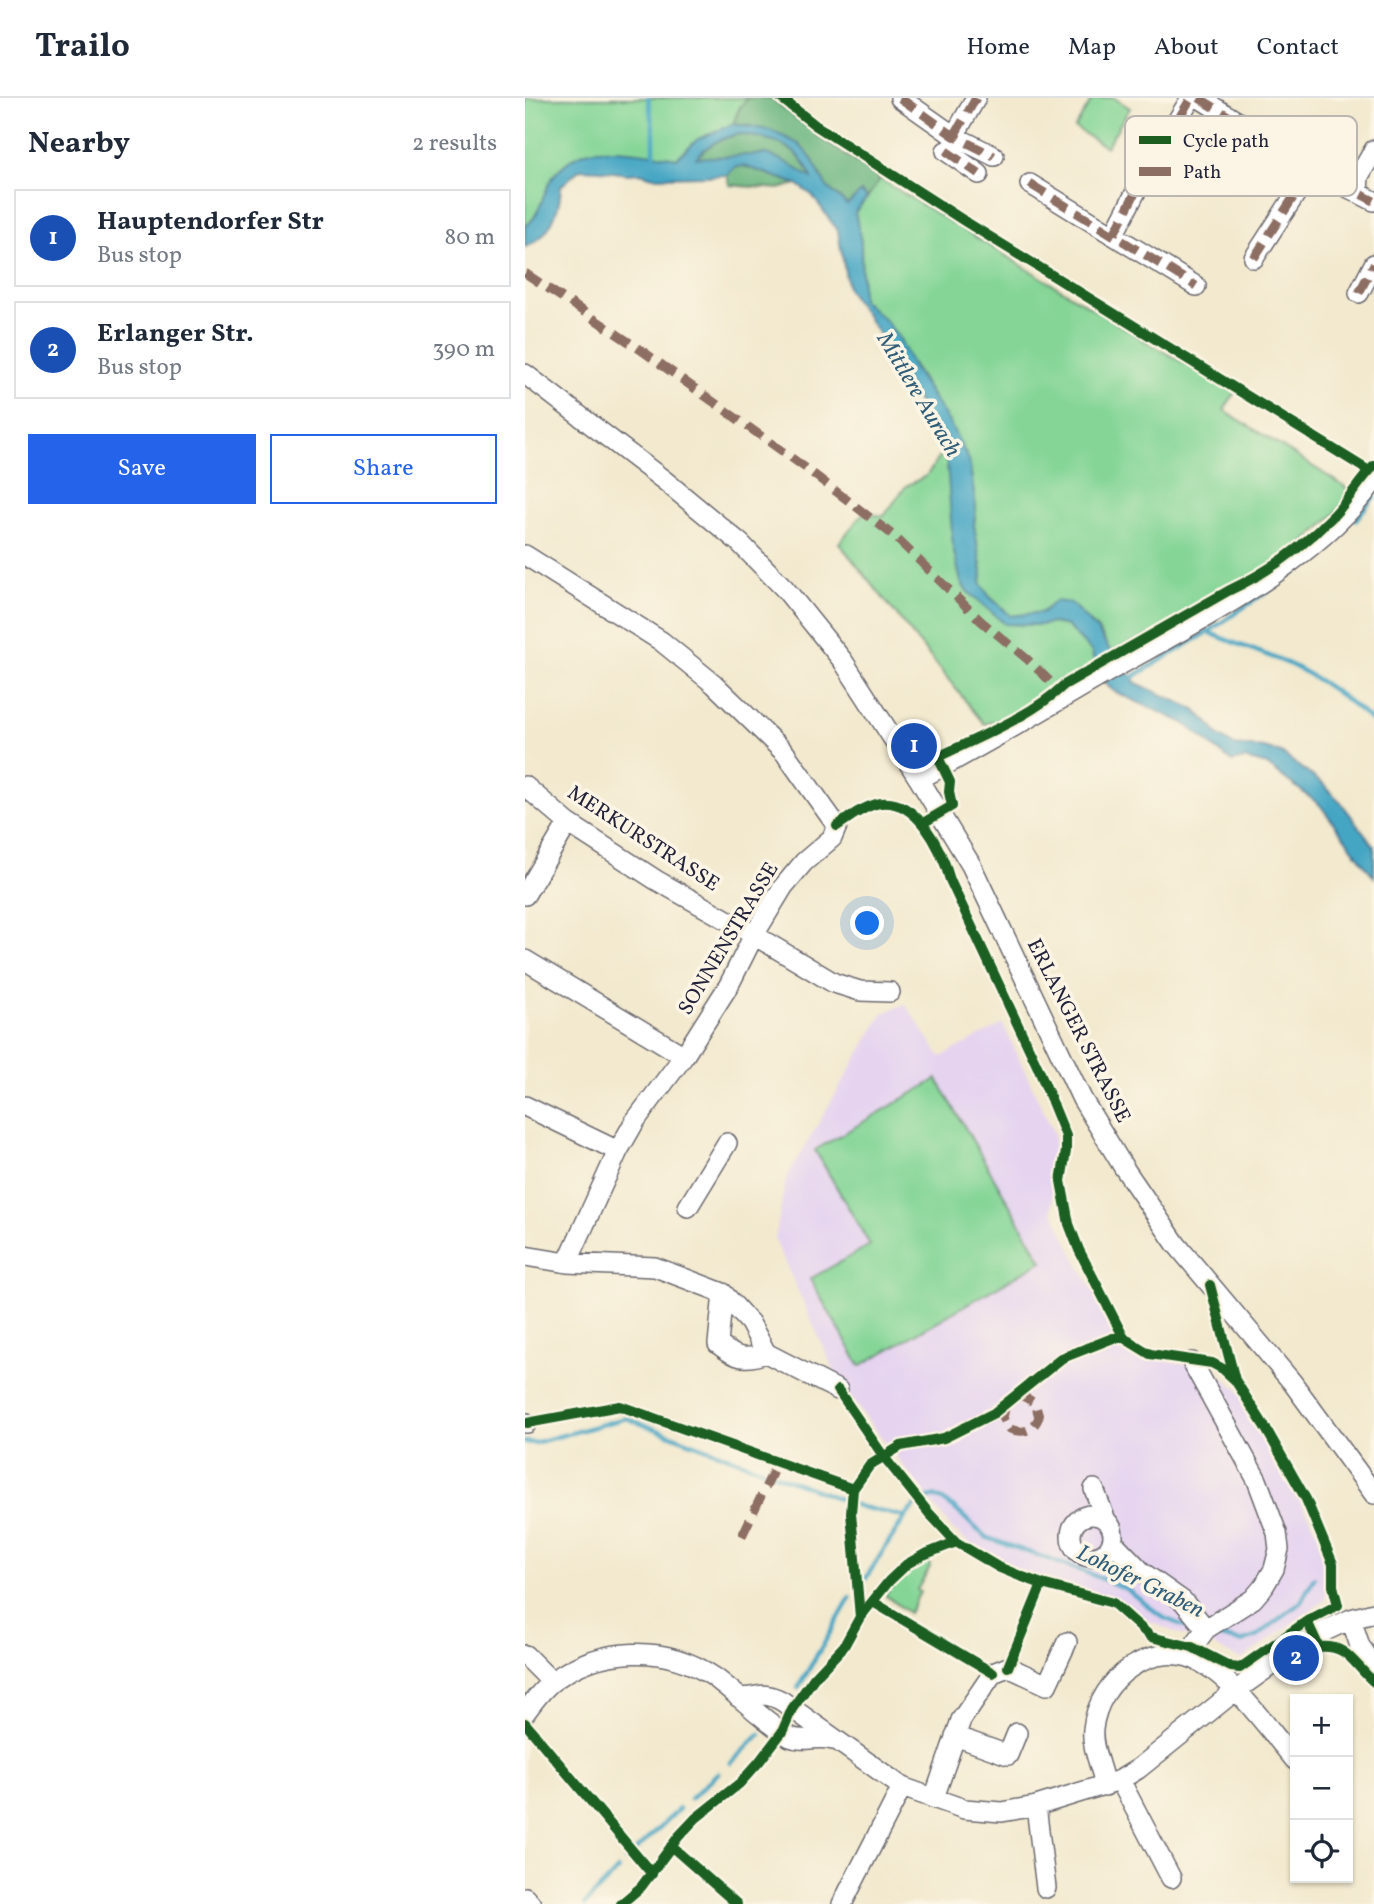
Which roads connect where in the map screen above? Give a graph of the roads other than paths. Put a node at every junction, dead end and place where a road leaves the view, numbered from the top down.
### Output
1 (900, 98) edge
2 (976, 98) edge
3 (1191, 98) edge
4 (1199, 98) edge
5 (1180, 116) edge
6 (1229, 116) edge
7 (950, 143) junction
8 (1374, 150) edge
9 (994, 156) dead end
10 (979, 174) dead end
11 (1030, 184) dead end
12 (1134, 196) edge
13 (1294, 196) edge
14 (1366, 197) edge
15 (1114, 234) junction
16 (1254, 258) dead end
17 (1374, 264) edge
18 (1196, 286) dead end
19 (1359, 293) dead end
20 (525, 374) edge
21 (1374, 481) edge
22 (525, 555) edge
23 (919, 779) junction
24 (525, 786) edge
25 (568, 823) junction
26 (525, 895) edge
27 (754, 935) junction
28 (525, 960) edge
29 (890, 992) dead end
30 (684, 1056) junction
31 (525, 1106) edge
32 (727, 1143) dead end
33 (618, 1151) junction
34 (688, 1207) dead end
35 (525, 1256) edge
36 (568, 1263) junction
37 (723, 1293) junction
38 (766, 1353) junction
39 (1192, 1362) dead end
40 (838, 1390) dead end
41 (1094, 1489) dead end
42 (1373, 1494) edge
43 (1105, 1518) junction
44 (1112, 1541) junction
45 (1374, 1604) edge
46 (1374, 1613) edge
47 (1351, 1619) junction
48 (1206, 1629) junction
49 (1067, 1642) dead end
50 (525, 1656) edge
51 (1186, 1656) junction
52 (1374, 1666) edge
53 (552, 1682) junction
54 (1235, 1691) junction
55 (525, 1713) edge
56 (1017, 1733) dead end
57 (955, 1736) junction
58 (1292, 1757) edge
59 (1112, 1783) junction
60 (902, 1787) junction
61 (934, 1798) junction
62 (1036, 1806) junction
63 (1171, 1878) dead end
64 (1046, 1888) dead end
65 (525, 1897) edge
66 (531, 1904) edge
67 (842, 1904) edge

1 - 7 street
2 - 7 street
3 - 5 street
4 - 6 street
7 - 9 street
7 - 10 street
8 - 14 street
11 - 15 street
12 - 15 street
13 - 16 street
15 - 18 street
17 - 19 street
20 - 23 street, ERLANGER STRASSE
21 - 23 street
22 - 27 street, SONNENSTRASSE
23 - 42 street, ERLANGER STRASSE
24 - 25 street, MERKURSTRASSE
25 - 26 street
25 - 27 street, MERKURSTRASSE
27 - 29 street, MERKURSTRASSE
27 - 30 street, SONNENSTRASSE
28 - 30 street
30 - 33 street, SONNENSTRASSE
31 - 33 street
32 - 34 street
33 - 36 street, SONNENSTRASSE
35 - 36 street
36 - 37 street
37 - 38 street
37 - 38 street
38 - 40 street
39 - 48 street
41 - 43 street
43 - 44 street
43 - 44 street
44 - 48 street
45 - 47 street
46 - 47 street
47 - 52 street
47 - 54 street
48 - 51 street
49 - 57 street
50 - 53 street
51 - 54 street
51 - 59 street
53 - 55 street
53 - 60 street
54 - 58 street
54 - 59 street
56 - 57 street
57 - 61 street
59 - 62 street
59 - 63 street
60 - 61 street
60 - 67 street
61 - 62 street
62 - 64 street
65 - 66 street

